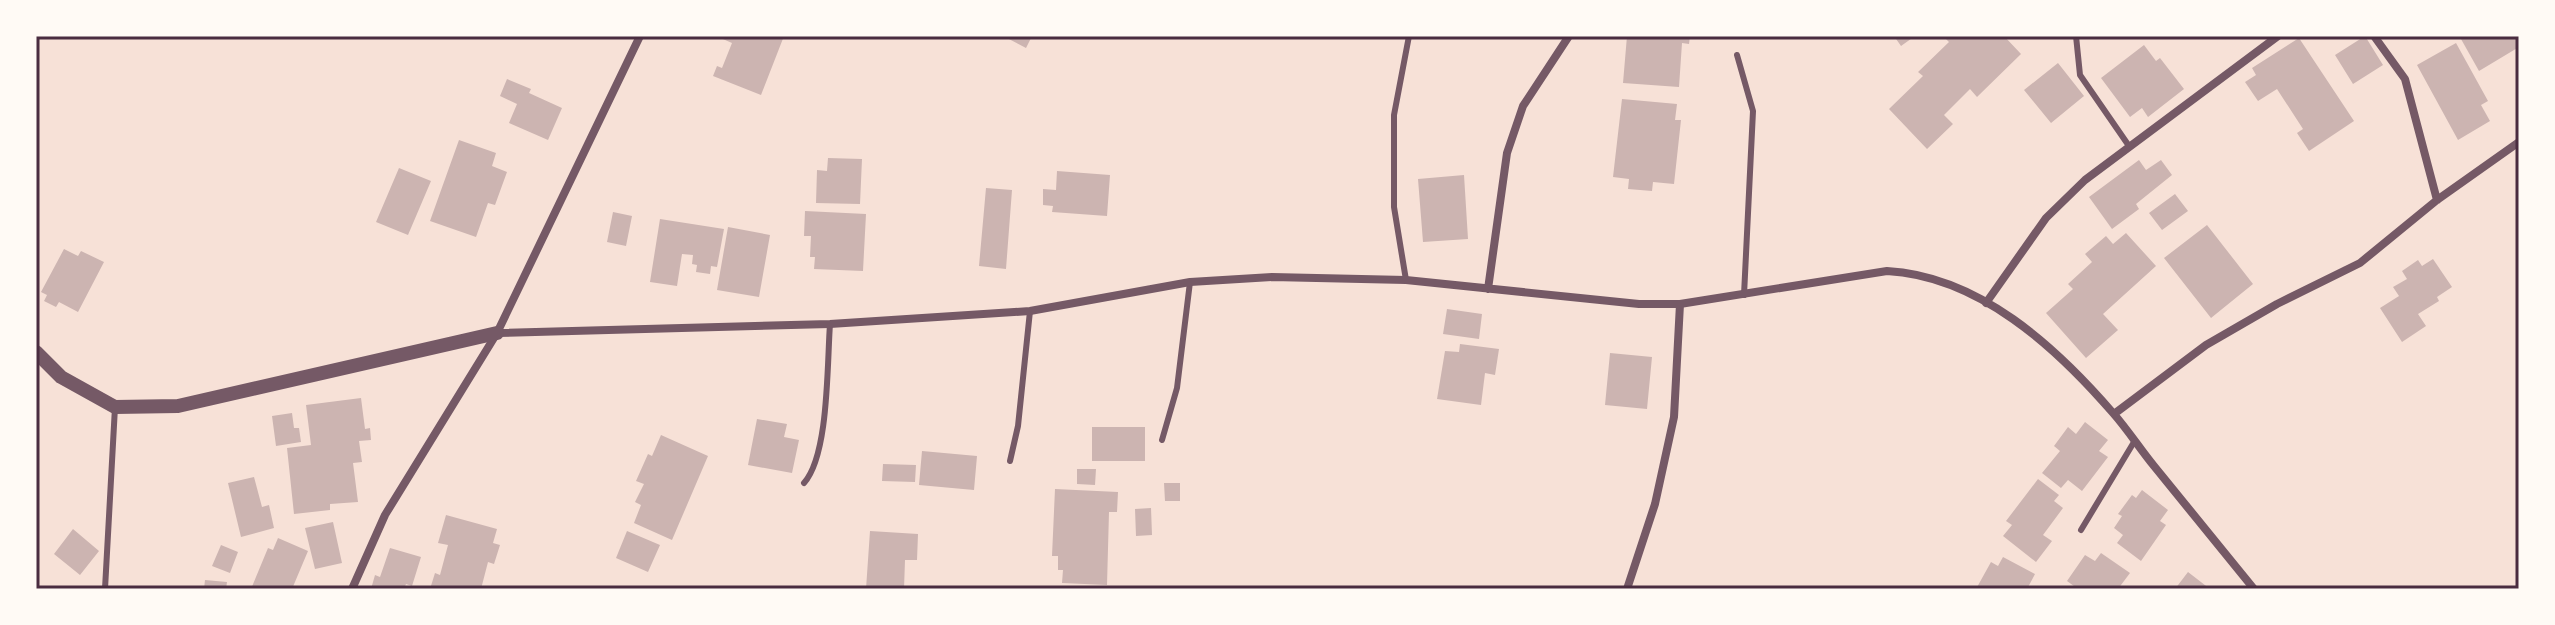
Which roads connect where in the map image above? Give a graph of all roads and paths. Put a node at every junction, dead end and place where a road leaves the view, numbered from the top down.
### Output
1 (640, 36) edge
2 (1409, 36) edge
3 (1569, 36) edge
4 (2076, 36) edge
5 (2278, 36) edge
6 (2374, 36) edge
7 (1737, 55) dead end
8 (2519, 142) edge
9 (2129, 146) junction
10 (2437, 200) junction
11 (1406, 280) junction
12 (1190, 282) junction
13 (1488, 289) junction
14 (1744, 295) junction
15 (1986, 303) junction
16 (1680, 304) junction
17 (1030, 311) junction
18 (830, 324) junction
19 (497, 333) junction
20 (38, 358) edge
21 (115, 407) junction
22 (2114, 414) junction
23 (1162, 440) dead end
24 (2134, 442) junction
25 (1010, 461) dead end
26 (804, 483) dead end
27 (2081, 530) dead end
28 (105, 589) edge
29 (352, 589) edge
30 (1627, 589) edge
31 (2254, 589) edge

1 - 19 street
2 - 11 lane
3 - 13 street
4 - 9 lane
5 - 9 street
6 - 10 street
7 - 14 lane
8 - 10 street
9 - 15 street
10 - 22 street
11 - 12 street
11 - 13 street
12 - 17 street
12 - 23 lane
13 - 16 street
14 - 15 street
14 - 16 street
15 - 22 street
16 - 30 street
17 - 18 street
17 - 25 lane
18 - 19 street
18 - 26 lane
19 - 21 street
19 - 29 street
20 - 21 street
21 - 28 lane
22 - 24 street
24 - 27 lane
24 - 31 street

